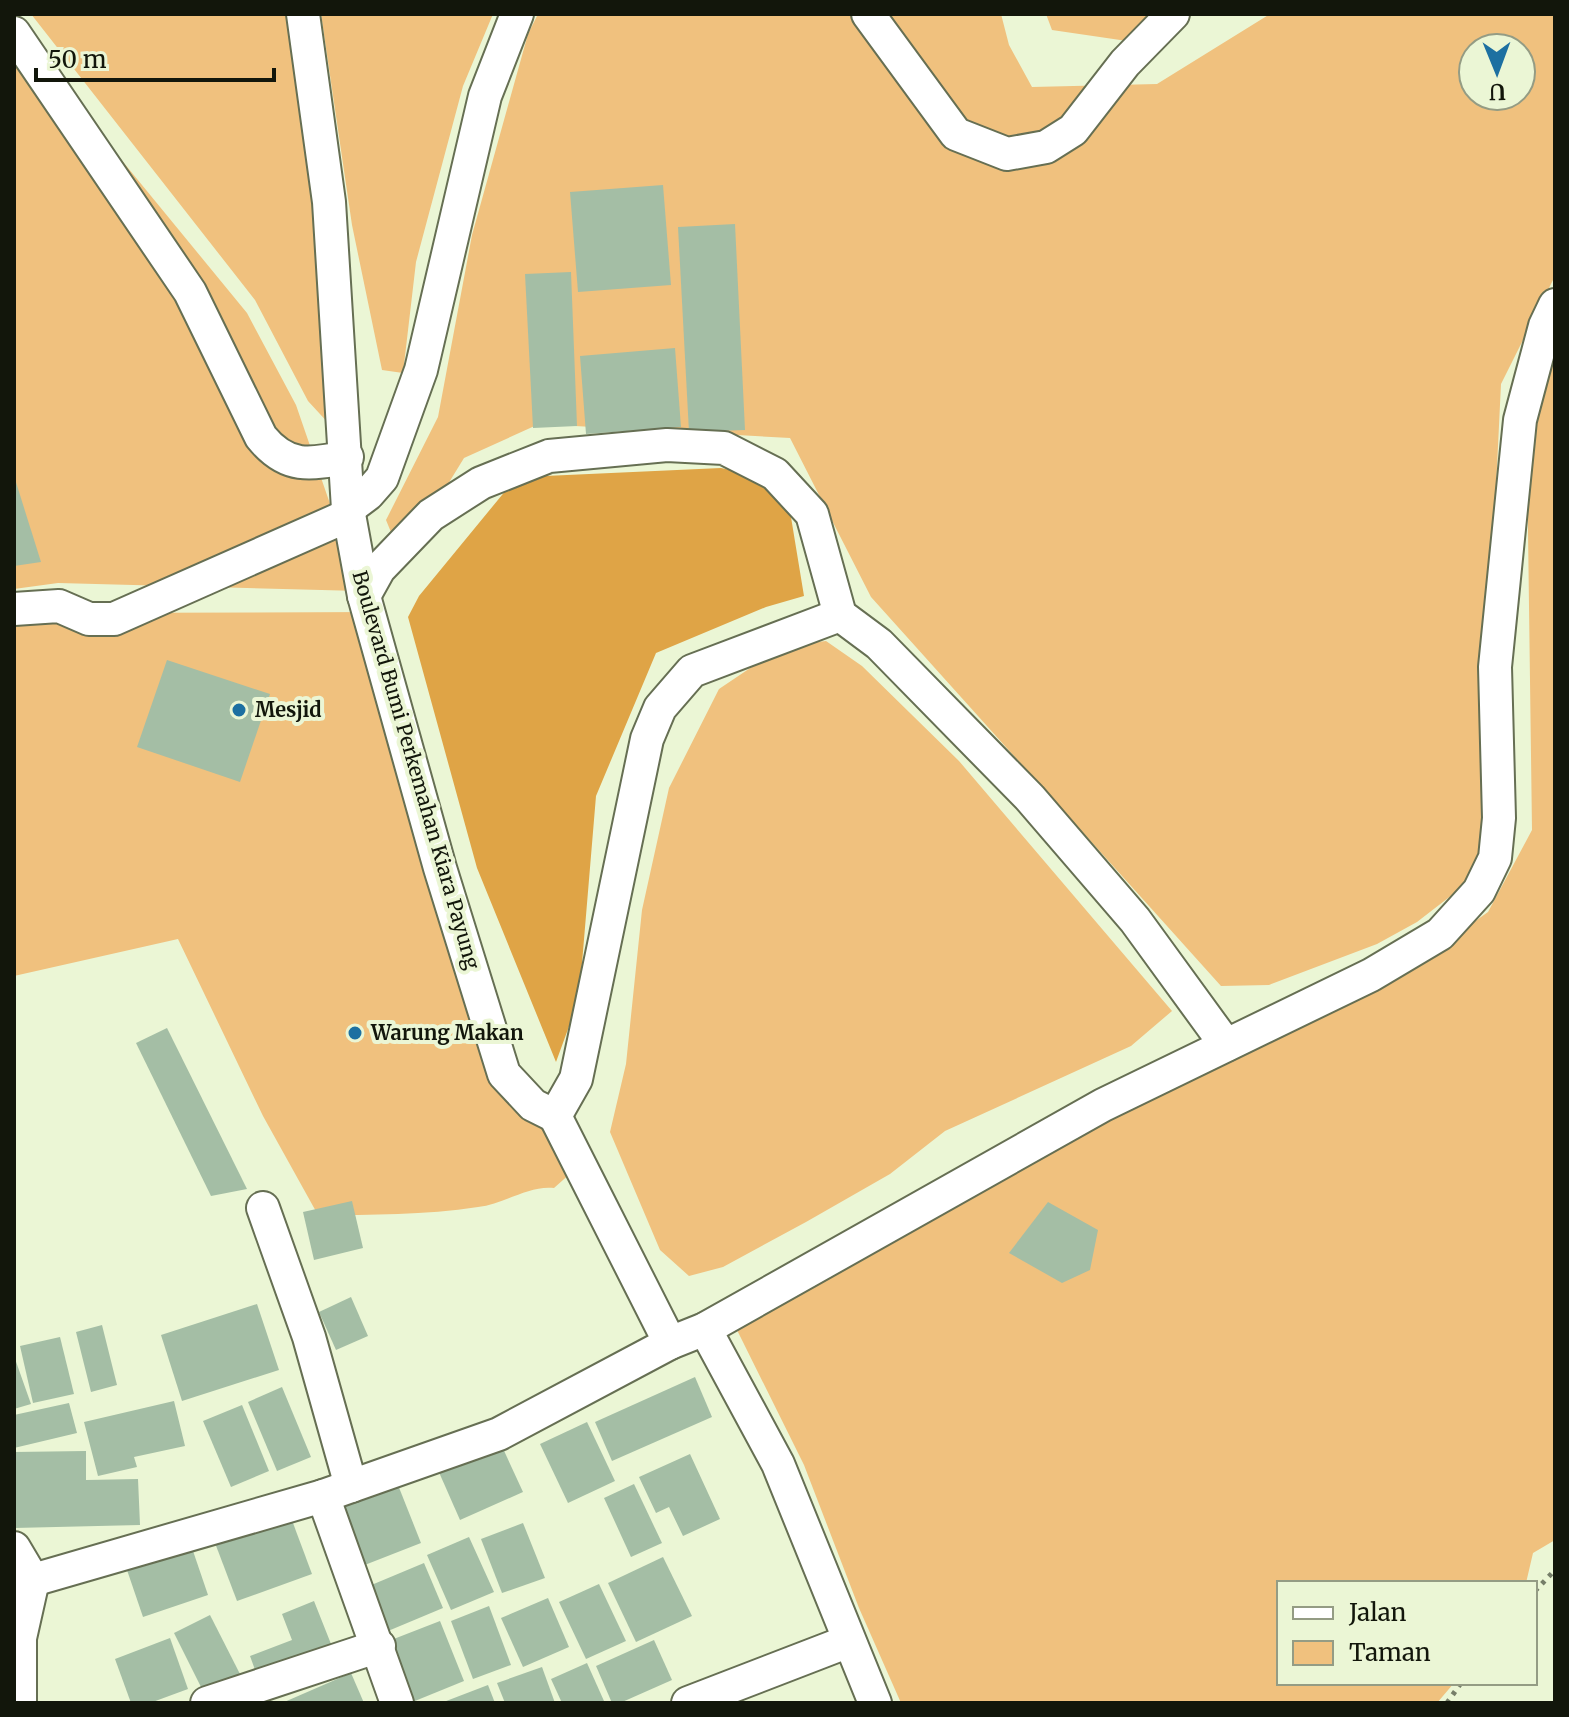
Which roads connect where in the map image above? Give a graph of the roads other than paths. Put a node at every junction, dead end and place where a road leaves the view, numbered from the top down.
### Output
1 (303, 14) edge
2 (517, 14) edge
3 (868, 14) edge
4 (1173, 14) edge
5 (14, 33) edge
6 (1555, 305) edge
7 (347, 457) junction
8 (348, 512) junction
9 (364, 596) junction
10 (14, 609) edge
11 (840, 615) junction
12 (1226, 1045) junction
13 (555, 1116) junction
14 (263, 1208) dead end
15 (705, 1329) junction
16 (670, 1343) junction
17 (337, 1491) junction
18 (14, 1548) edge
19 (33, 1580) junction
20 (849, 1641) junction
21 (379, 1646) junction
22 (20, 1703) edge
23 (207, 1703) edge
24 (397, 1703) edge
25 (688, 1703) edge
26 (875, 1703) edge

1 - 7 street, Boulevard Bumi Perkemahan Kiara Payung
2 - 8 street
3 - 4 street
5 - 7 street
6 - 12 street
7 - 8 street, Boulevard Bumi Perkemahan Kiara Payung
8 - 9 street, Boulevard Bumi Perkemahan Kiara Payung
8 - 10 street
9 - 11 street
9 - 13 street, Boulevard Bumi Perkemahan Kiara Payung
11 - 12 street
11 - 13 street
12 - 15 street
13 - 16 street
14 - 17 street
15 - 16 street
15 - 20 street
16 - 17 street
17 - 19 street
17 - 21 street
18 - 19 street
19 - 22 street
20 - 25 street
20 - 26 street
21 - 23 street
21 - 24 street

